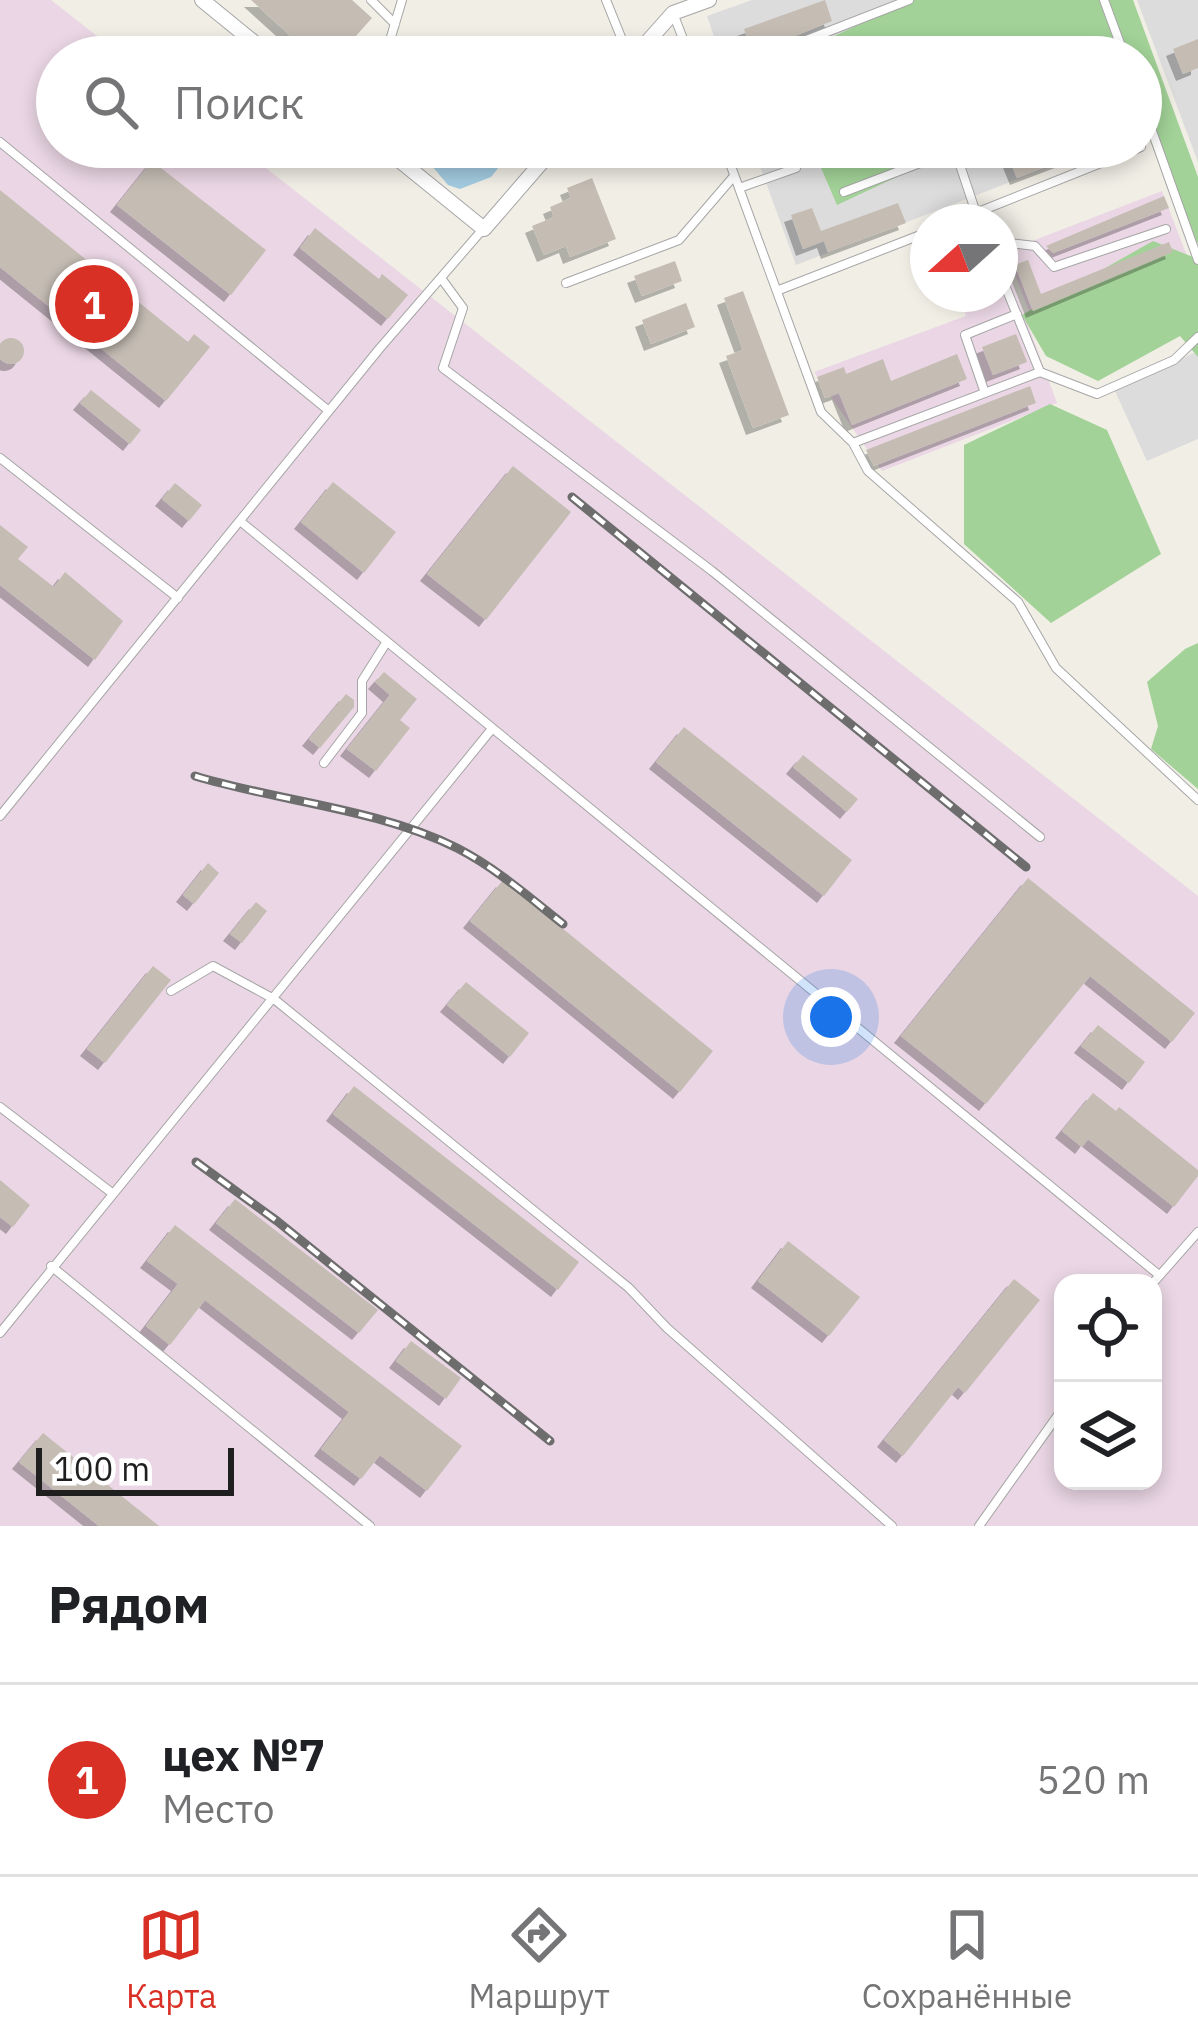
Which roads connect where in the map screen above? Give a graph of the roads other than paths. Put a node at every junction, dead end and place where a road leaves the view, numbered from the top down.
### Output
1 (202, 0) edge
2 (371, 0) edge
3 (402, 0) edge
4 (606, 0) edge
5 (709, 0) edge
6 (909, 0) edge
7 (1104, 0) edge
8 (887, 4) edge
9 (671, 6) edge
10 (395, 24) junction
11 (246, 36) edge
12 (391, 36) edge
13 (622, 36) edge
14 (647, 36) edge
15 (682, 36) edge
16 (811, 36) edge
17 (1117, 36) edge
18 (0, 142) edge
19 (1162, 158) edge
20 (409, 168) edge
21 (537, 168) edge
22 (731, 168) edge
23 (796, 168) dead end
24 (906, 168) edge
25 (963, 168) edge
26 (1092, 168) edge
27 (734, 176) junction
28 (739, 188) junction
29 (844, 192) dead end
30 (973, 204) edge
31 (1009, 204) edge
32 (484, 229) junction
33 (1166, 229) dead end
34 (910, 239) edge
35 (1018, 244) edge
36 (1198, 260) edge
37 (441, 278) junction
38 (566, 283) dead end
39 (779, 290) junction
40 (1016, 314) joint
41 (1198, 337) edge
42 (1040, 372) junction
43 (985, 393) junction
44 (329, 411) junction
45 (853, 443) junction
46 (0, 458) edge
47 (239, 521) junction
48 (178, 598) junction
49 (386, 643) junction
50 (490, 730) junction
51 (324, 763) dead end
52 (1198, 800) edge
53 (0, 816) edge
54 (1040, 837) dead end
55 (171, 991) dead end
56 (274, 999) junction
57 (0, 1107) edge
58 (112, 1193) junction
59 (1198, 1232) edge
60 (51, 1266) junction
61 (1150, 1274) edge
62 (1160, 1274) edge
63 (0, 1333) edge
64 (1054, 1421) edge
65 (370, 1526) edge
66 (892, 1526) edge
67 (979, 1526) edge

1 - 11 street
2 - 10 lane
3 - 10 lane
4 - 13 lane
5 - 9 street
6 - 8 lane
7 - 17 lane
8 - 16 lane
9 - 14 street
9 - 15 lane
10 - 12 lane
18 - 44 lane
19 - 36 lane
20 - 32 street
21 - 32 street
22 - 27 lane
23 - 28 lane
24 - 29 lane
25 - 30 lane
26 - 31 lane
27 - 28 lane
27 - 38 lane
28 - 39 lane
32 - 37 lane
33 - 35 lane
34 - 39 lane
37 - 44 lane
37 - 54 lane
39 - 45 lane
40 - 42 lane
40 - 43 lane
41 - 42 lane
42 - 43 lane
43 - 45 lane
44 - 47 lane
45 - 52 lane
46 - 48 lane
47 - 48 lane
47 - 49 lane
48 - 53 lane
49 - 50 lane
49 - 51 lane
50 - 56 lane
50 - 61 lane
55 - 56 lane
56 - 58 lane
56 - 66 lane
57 - 58 lane
58 - 60 lane
59 - 62 lane
60 - 63 lane
60 - 65 lane
64 - 67 lane

